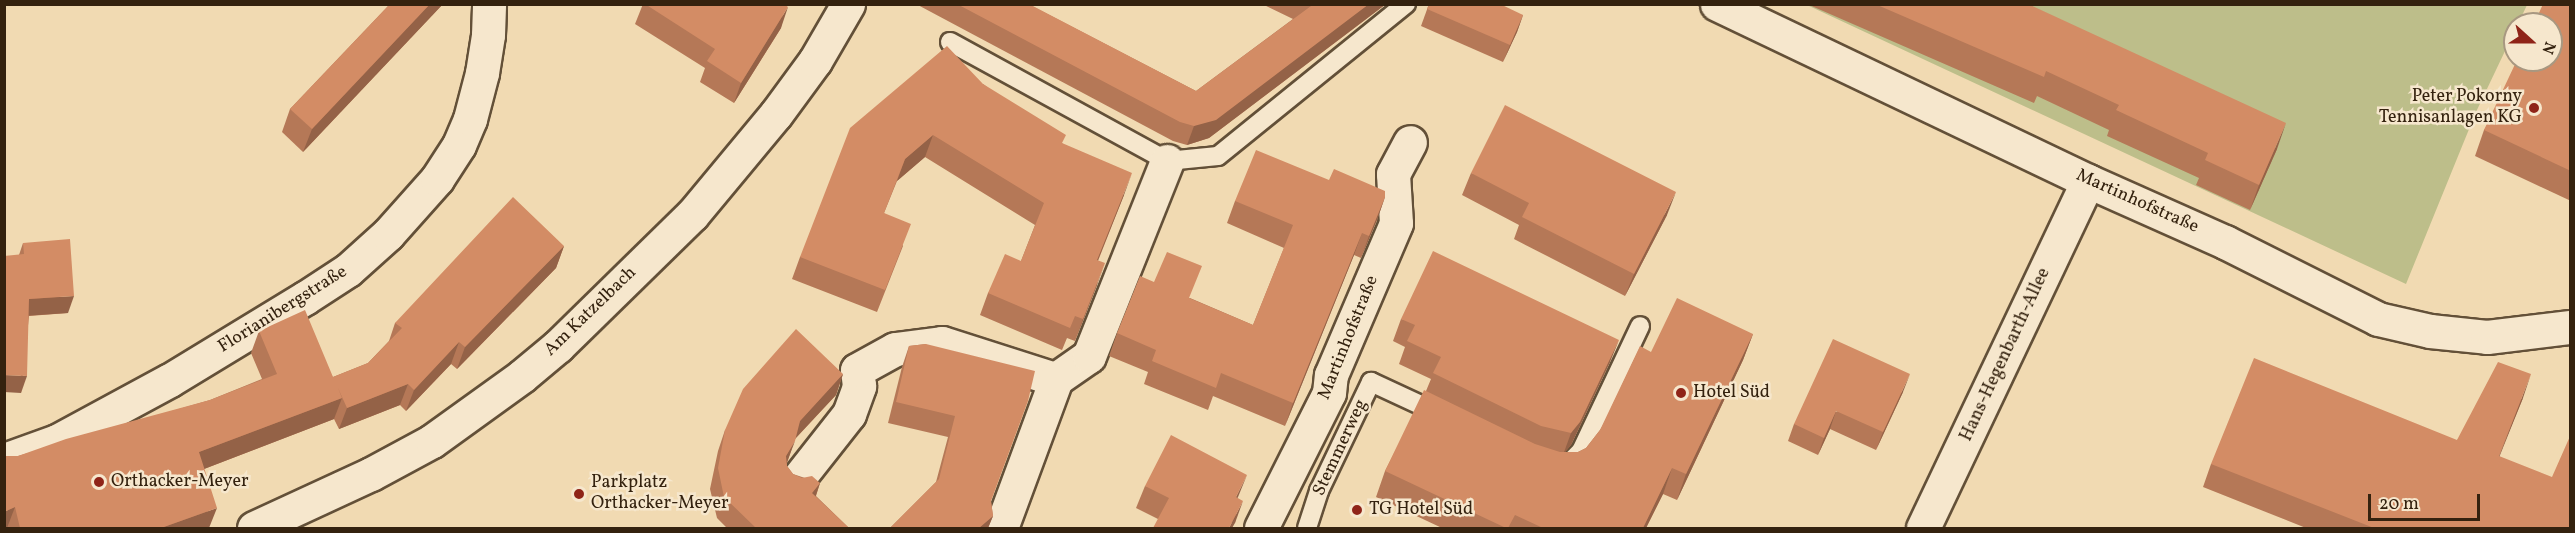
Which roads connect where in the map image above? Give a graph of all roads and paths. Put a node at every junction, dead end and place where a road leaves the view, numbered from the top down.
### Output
1 (489, 4) edge
2 (848, 4) edge
3 (1406, 4) edge
4 (1717, 4) edge
5 (950, 42) dead end
6 (1410, 142) dead end
7 (1167, 160) junction
8 (2088, 181) junction
9 (1640, 326) dead end
10 (2571, 327) edge
11 (1056, 379) junction
12 (1460, 424) edge
13 (4, 460) edge
14 (1546, 465) edge
15 (797, 480) edge
16 (254, 528) edge
17 (1001, 528) edge
18 (1261, 528) edge
19 (1307, 528) edge
20 (1923, 528) edge

1 - 13 street, Florianibergstraße
2 - 16 street, Am Katzelbach
3 - 7 lane
4 - 8 street, Martinhofstraße
5 - 7 lane
6 - 18 street, Martinhofstraße
7 - 11 street
8 - 10 street, Martinhofstraße
8 - 20 street, Hans-Hegenbarth-Allee
9 - 14 lane
11 - 15 street
11 - 17 street
12 - 19 lane, Stemmerweg

